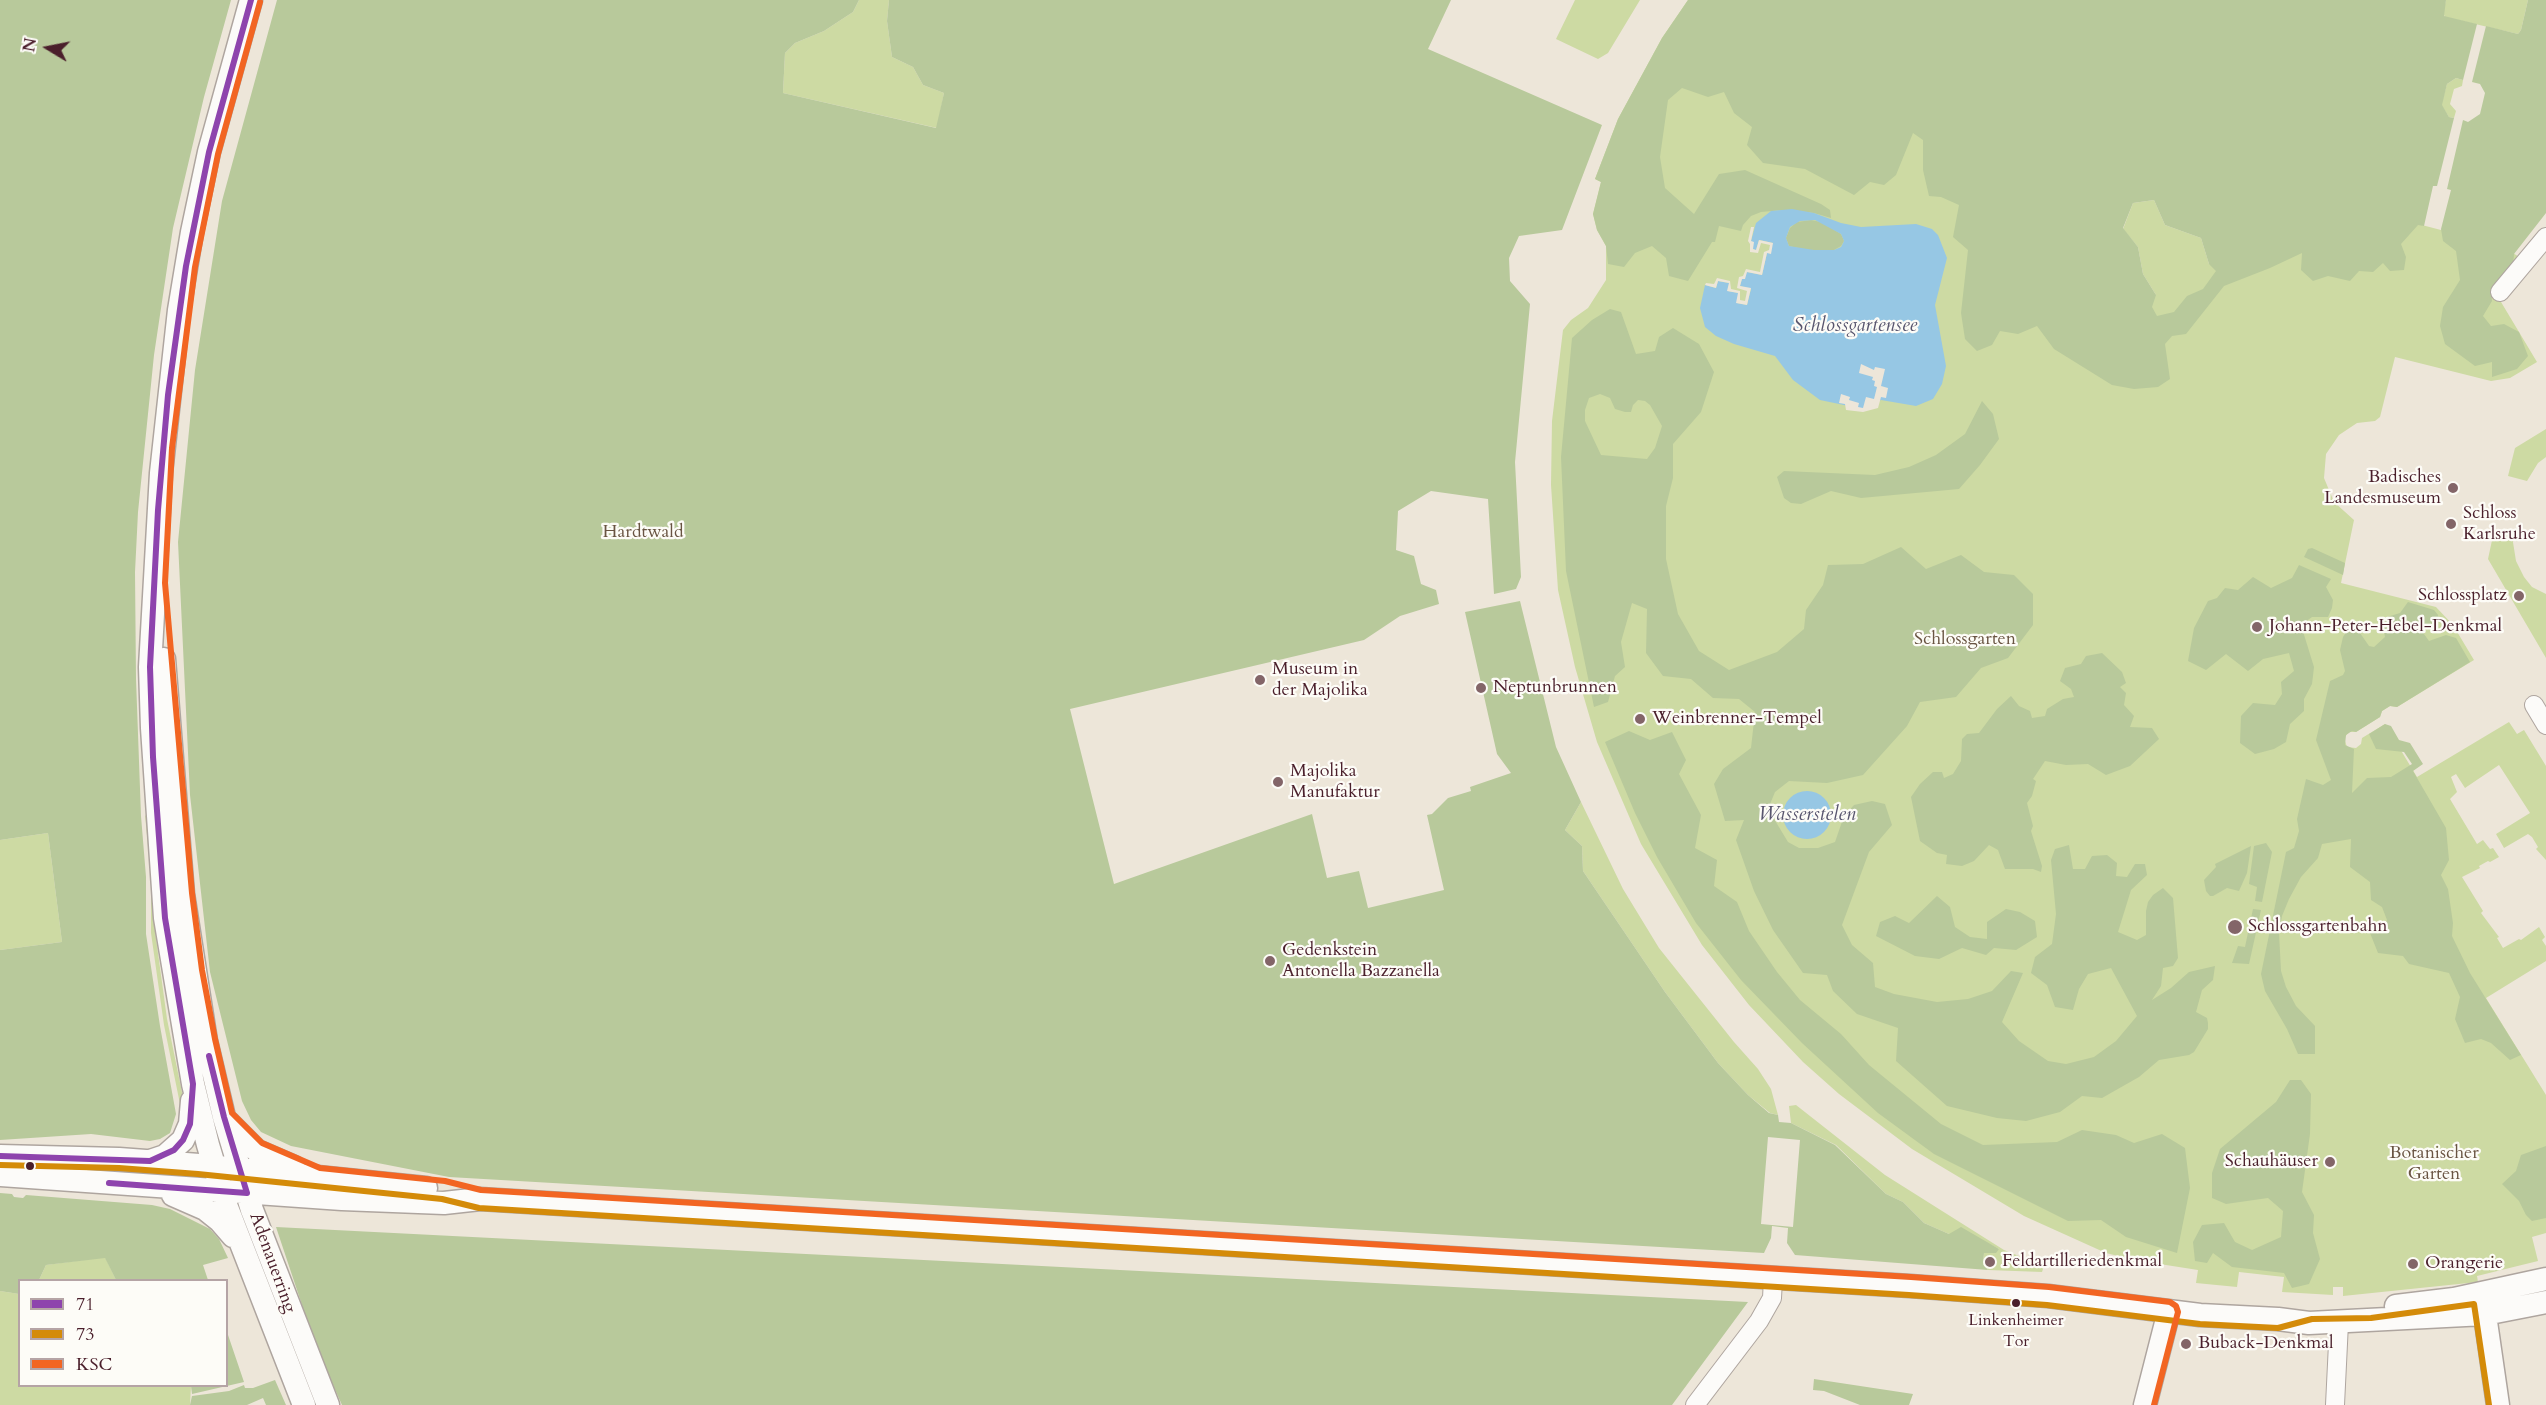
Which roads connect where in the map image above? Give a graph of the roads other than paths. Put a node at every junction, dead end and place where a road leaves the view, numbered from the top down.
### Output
1 (251, 0) edge
2 (2546, 237) edge
3 (2500, 292) dead end
4 (156, 583) junction
5 (2534, 705) dead end
6 (2546, 725) edge
7 (193, 1084) junction
8 (224, 1117) junction
9 (0, 1156) edge
10 (150, 1161) junction
11 (214, 1166) junction
12 (240, 1170) junction
13 (0, 1175) edge
14 (318, 1177) junction
15 (153, 1186) junction
16 (222, 1191) junction
17 (247, 1193) junction
18 (480, 1199) junction
19 (241, 1247) junction
20 (1773, 1279) junction
21 (2546, 1279) edge
22 (2546, 1302) edge
23 (2483, 1304) junction
24 (2169, 1311) junction
25 (2278, 1318) junction
26 (2339, 1323) junction
27 (304, 1405) edge
28 (328, 1405) edge
29 (1695, 1405) edge
30 (2145, 1405) edge
31 (2335, 1405) edge
32 (2498, 1405) edge

1 - 4 main road, Adenauerring
2 - 3 street
4 - 7 main road, Adenauerring
4 - 8 main road, Adenauerring
5 - 6 street
7 - 10 main road
7 - 11 main road, Adenauerring
8 - 12 main road, Adenauerring
8 - 14 main road
9 - 10 main road
10 - 11 main road
11 - 12 main road
11 - 16 main road, Adenauerring
12 - 14 main road
12 - 17 main road, Adenauerring
13 - 15 main road
14 - 18 main road
15 - 16 main road
15 - 19 main road
16 - 17 main road
16 - 19 main road, Adenauerring
17 - 18 main road
17 - 28 main road, Adenauerring
18 - 20 main road
19 - 27 main road, Adenauerring
20 - 24 main road
20 - 29 street
21 - 23 main road
22 - 23 main road
23 - 25 main road
23 - 26 main road
23 - 32 main road
24 - 25 main road
24 - 30 main road
25 - 26 main road
26 - 31 street

